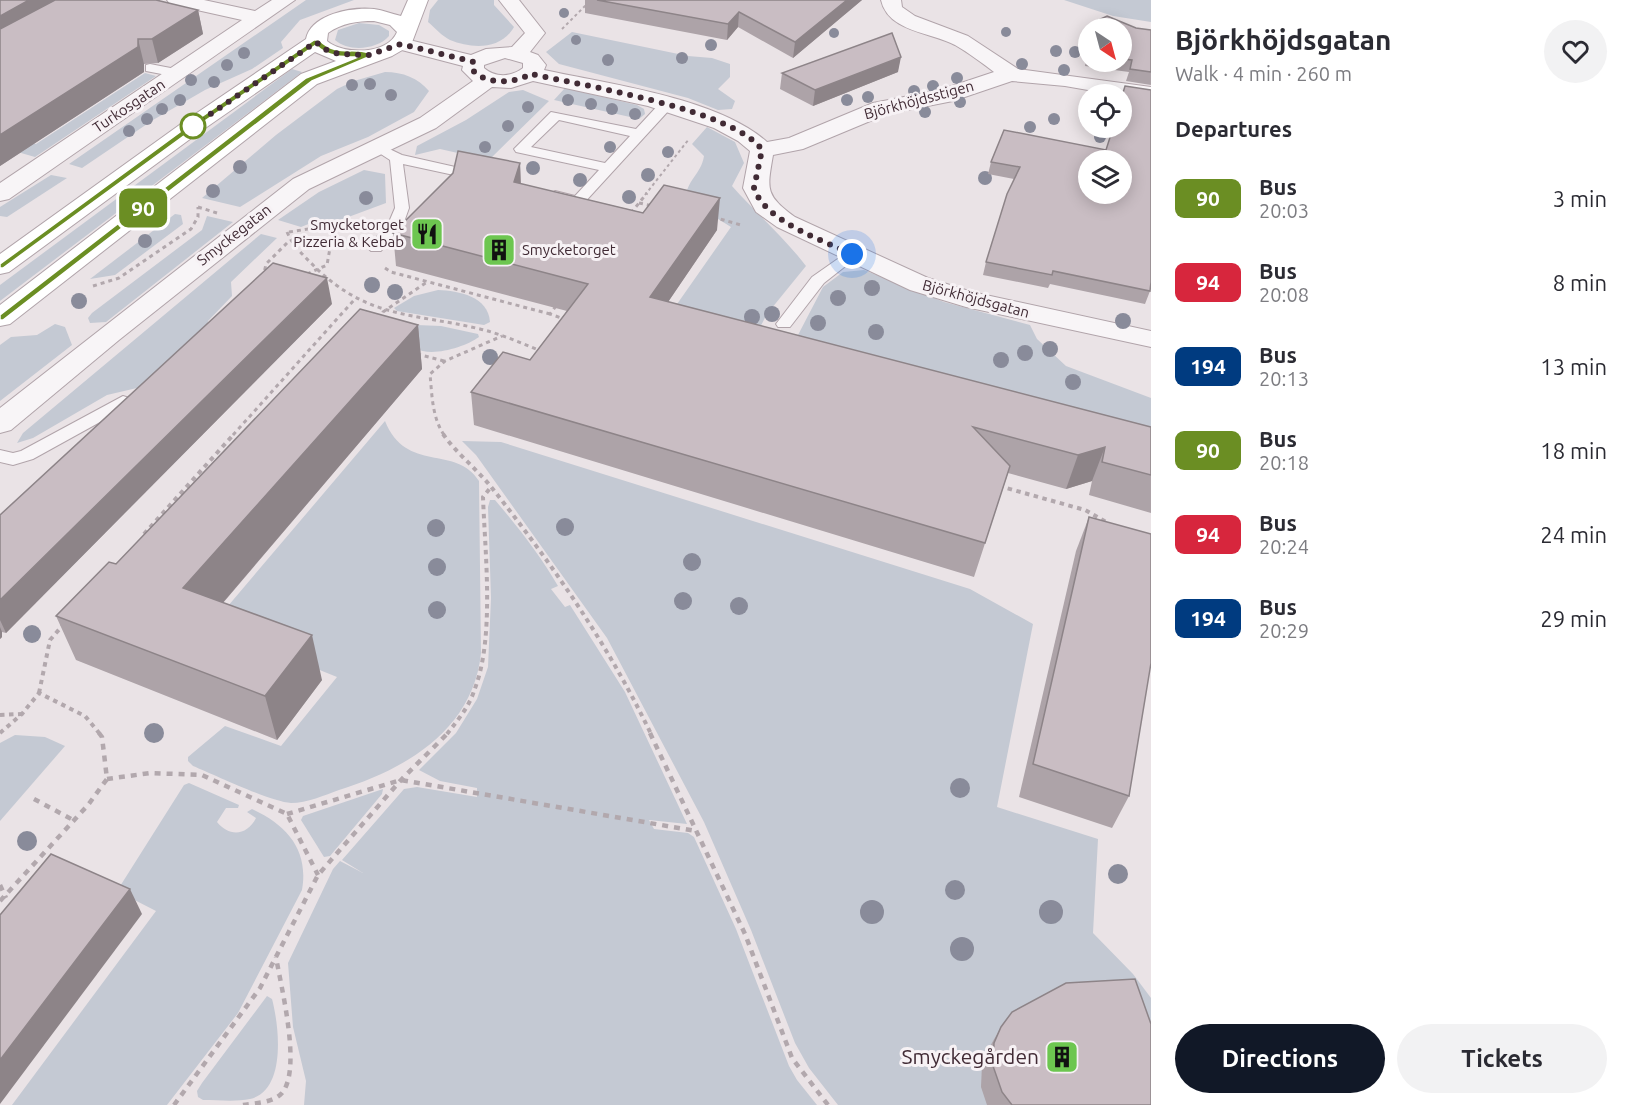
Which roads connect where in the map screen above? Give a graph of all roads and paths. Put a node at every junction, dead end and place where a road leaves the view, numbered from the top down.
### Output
1 (177, 0) edge
2 (285, 0) edge
3 (378, 0) edge
4 (418, 0) edge
5 (509, 0) edge
6 (591, 0) edge
7 (891, 0) edge
8 (347, 17) junction
9 (258, 18) junction
10 (403, 36) junction
11 (533, 38) junction
12 (316, 42) junction
13 (369, 55) junction
14 (524, 64) junction
15 (150, 68) edge
16 (481, 71) junction
17 (177, 73) junction
18 (1012, 75) junction
19 (1151, 94) edge
20 (666, 105) junction
21 (708, 118) junction
22 (639, 134) junction
23 (762, 150) junction
24 (387, 153) junction
25 (608, 168) junction
26 (486, 178) edge
27 (543, 192) edge
28 (0, 194) edge
29 (639, 203) junction
30 (661, 207) edge
31 (403, 208) junction
32 (218, 213) dead end
33 (711, 217) edge
34 (624, 222) edge
35 (334, 225) junction
36 (745, 226) dead end
37 (277, 231) dead end
38 (287, 232) junction
39 (290, 240) junction
40 (376, 248) dead end
41 (852, 254) junction
42 (386, 263) dead end
43 (0, 266) edge
44 (318, 271) junction
45 (304, 275) edge
46 (268, 281) edge
47 (428, 281) junction
48 (88, 288) dead end
49 (354, 300) junction
50 (558, 304) edge
51 (383, 312) junction
52 (550, 314) junction
53 (0, 318) edge
54 (378, 324) edge
55 (566, 324) edge
56 (784, 324) dead end
57 (502, 336) junction
58 (1151, 339) edge
59 (411, 352) edge
60 (551, 354) edge
61 (445, 361) junction
62 (123, 402) edge
63 (0, 423) edge
64 (0, 456) edge
65 (993, 484) edge
66 (491, 486) junction
67 (1111, 525) edge
68 (138, 541) edge
69 (66, 622) edge
70 (39, 693) junction
71 (22, 714) junction
72 (0, 715) edge
73 (0, 733) edge
74 (107, 779) junction
75 (401, 780) junction
76 (34, 799) dead end
77 (287, 814) junction
78 (75, 820) junction
79 (696, 831) junction
80 (318, 875) junction
81 (0, 885) edge
82 (6, 898) junction
83 (0, 901) edge
84 (276, 957) junction
85 (174, 1105) edge
86 (243, 1105) edge
87 (828, 1105) edge

1 - 9 street
2 - 9 street, Turkosgatan
3 - 8 street
4 - 10 street
5 - 11 street
6 - 11 path
7 - 18 street
8 - 10 street
8 - 12 street
9 - 17 street, Turkosgatan
10 - 13 street
10 - 16 street
11 - 14 street
12 - 13 street
12 - 43 street
13 - 53 street
14 - 16 street
14 - 16 street
14 - 20 street
15 - 17 lane
16 - 24 street, Smyckegatan
17 - 28 street, Turkosgatan
18 - 19 street, Björkhöjdsstigen
18 - 23 street, Björkhöjdsstigen
20 - 21 street
20 - 22 lane
21 - 23 street
21 - 29 path
22 - 25 lane
22 - 25 lane
23 - 41 street, Björkhöjdsgatan
24 - 26 lane
24 - 31 lane
24 - 63 street, Smyckegatan
25 - 27 lane
29 - 30 path
29 - 34 path
31 - 35 path
31 - 40 lane
32 - 48 path
33 - 36 path
35 - 38 path
35 - 44 path
37 - 38 path
38 - 39 path
39 - 44 path
39 - 46 path
41 - 56 lane
41 - 58 street, Björkhöjdsgatan
42 - 47 path
44 - 45 path
44 - 49 path
47 - 51 path
47 - 52 path
49 - 51 path
49 - 68 path
50 - 52 path
51 - 54 path
51 - 57 path
52 - 55 path
57 - 60 path
57 - 61 path
59 - 61 path
61 - 66 path
62 - 64 lane
65 - 67 path
66 - 75 path
66 - 79 path
69 - 70 path
70 - 71 path
70 - 74 path
71 - 72 path
71 - 73 path
74 - 77 path
74 - 78 path
75 - 77 path
75 - 79 path
75 - 80 path
76 - 78 path
77 - 80 path
78 - 82 path
79 - 87 path
80 - 84 path
81 - 82 path
82 - 83 path
84 - 85 path
84 - 86 path

